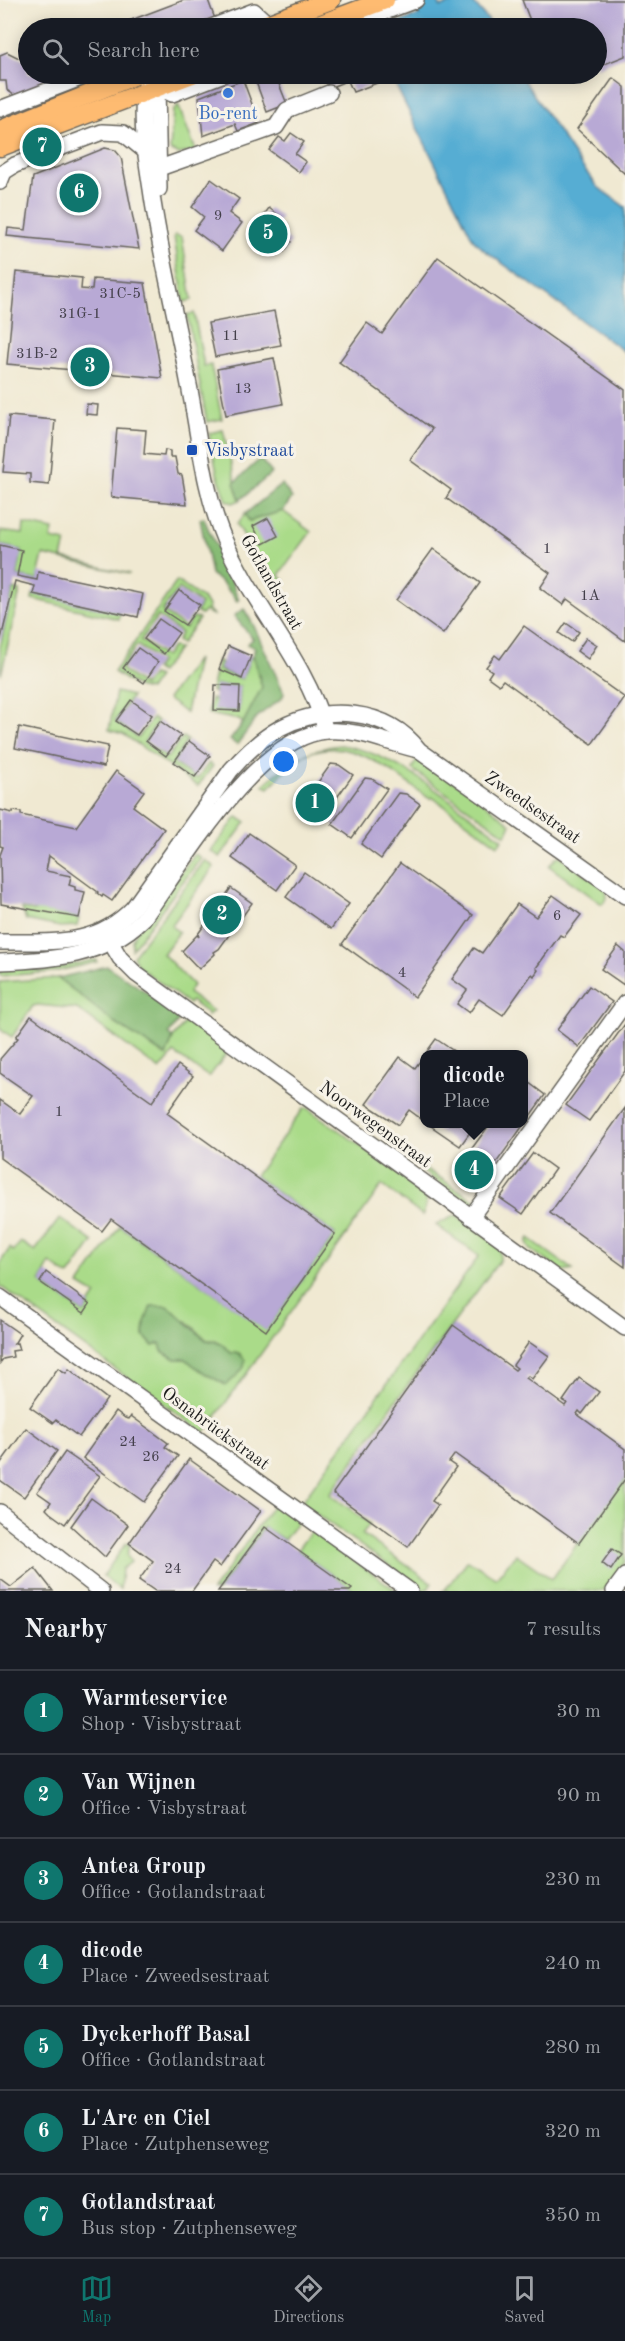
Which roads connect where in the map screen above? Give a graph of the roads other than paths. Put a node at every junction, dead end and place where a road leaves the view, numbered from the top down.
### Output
1 (331, 0) edge
2 (385, 0) edge
3 (413, 1) edge
4 (235, 18) edge
5 (258, 18) edge
6 (283, 18) edge
7 (337, 18) edge
8 (368, 18) edge
9 (65, 84) edge
10 (114, 84) edge
11 (151, 84) edge
12 (198, 84) edge
13 (329, 93) dead end
14 (0, 109) edge
15 (0, 130) edge
16 (0, 147) edge
17 (145, 151) junction
18 (153, 171) junction
19 (0, 181) edge
20 (322, 715) junction
21 (326, 730) junction
22 (419, 750) junction
23 (625, 896) edge
24 (107, 937) junction
25 (0, 942) edge
26 (0, 963) edge
27 (625, 1003) edge
28 (471, 1217) junction
29 (0, 1297) edge
30 (625, 1328) edge
31 (0, 1512) edge
32 (625, 1576) edge
33 (101, 1591) edge
34 (410, 1591) edge
35 (614, 1591) edge

1 - 6 main road
2 - 7 main road
3 - 8 street
4 - 5 street
9 - 14 street
10 - 15 main road
11 - 12 street
11 - 16 main road
11 - 17 street, Gotlandstraat
11 - 18 street, Gotlandstraat
13 - 18 street
17 - 18 street, Gotlandstraat
17 - 19 street
18 - 20 street, Gotlandstraat
20 - 21 street, Gotlandstraat
20 - 22 street
20 - 24 street
21 - 22 street
21 - 24 street
22 - 23 street, Zweedsestraat
24 - 25 street
24 - 26 street
24 - 28 street, Noorwegenstraat
27 - 28 street
28 - 30 street, Noorwegenstraat
29 - 34 street, Osnabrückstraat
31 - 33 street
32 - 35 street

